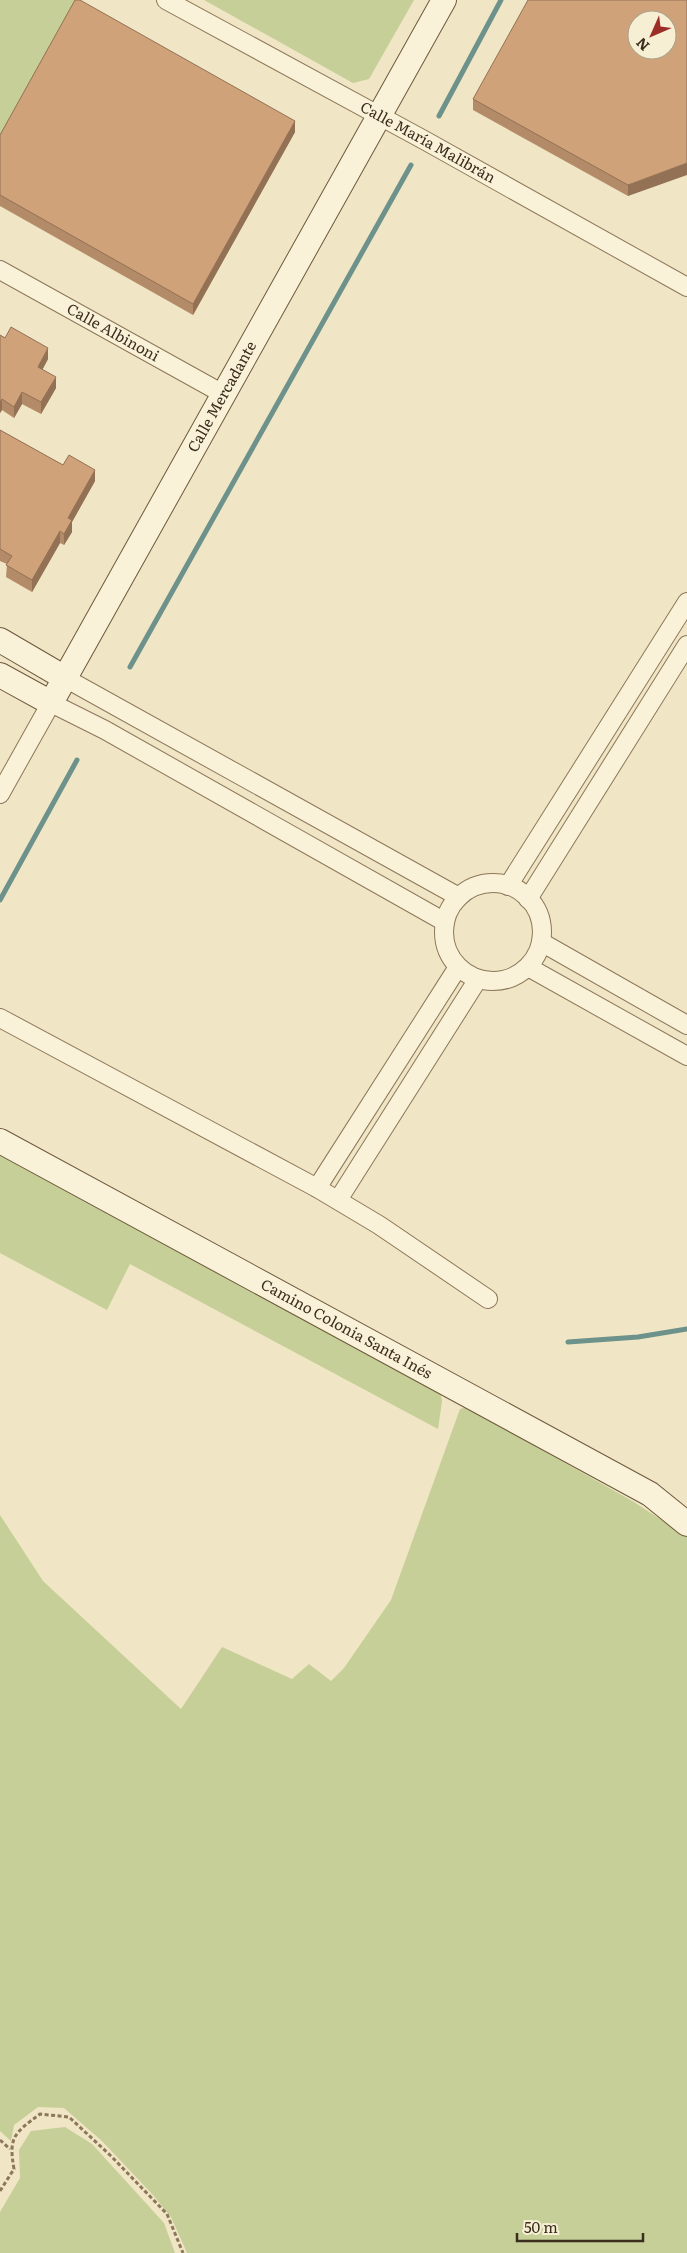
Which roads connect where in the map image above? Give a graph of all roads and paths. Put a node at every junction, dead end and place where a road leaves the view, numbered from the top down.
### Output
1 (166, 0) edge
2 (444, 0) edge
3 (380, 116) junction
4 (0, 270) edge
5 (687, 287) edge
6 (225, 395) junction
7 (687, 602) edge
8 (0, 640) edge
9 (687, 645) edge
10 (0, 675) edge
11 (65, 678) junction
12 (51, 703) junction
13 (0, 794) edge
14 (508, 886) junction
15 (459, 897) junction
16 (528, 899) junction
17 (445, 922) junction
18 (541, 942) junction
19 (458, 967) junction
20 (528, 967) junction
21 (478, 979) junction
22 (0, 1018) edge
23 (687, 1025) edge
24 (687, 1056) edge
25 (0, 1141) edge
26 (317, 1188) junction
27 (338, 1200) junction
28 (488, 1299) dead end
29 (687, 1524) edge
30 (0, 2140) edge
31 (10, 2149) junction
32 (0, 2191) edge
33 (183, 2253) edge

1 - 3 street, Calle María Malibrán
2 - 3 street, Calle Mercadante
3 - 5 street, Calle María Malibrán
3 - 6 street, Calle Mercadante
4 - 6 street, Calle Albinoni
6 - 11 street, Calle Mercadante
7 - 14 street
8 - 11 street
9 - 16 street
10 - 12 street
11 - 12 street, Calle Mercadante
11 - 15 street
12 - 13 street, Calle Mercadante
12 - 17 street
14 - 15 street
14 - 16 street
15 - 17 street
16 - 18 street
17 - 19 street
18 - 20 street
18 - 23 street
19 - 21 street
19 - 26 street
20 - 21 street
20 - 24 street
21 - 27 street
22 - 26 street
25 - 29 street, Camino Colonia Santa Inés
26 - 27 street
27 - 28 street
30 - 31 path
31 - 32 path
31 - 33 path

